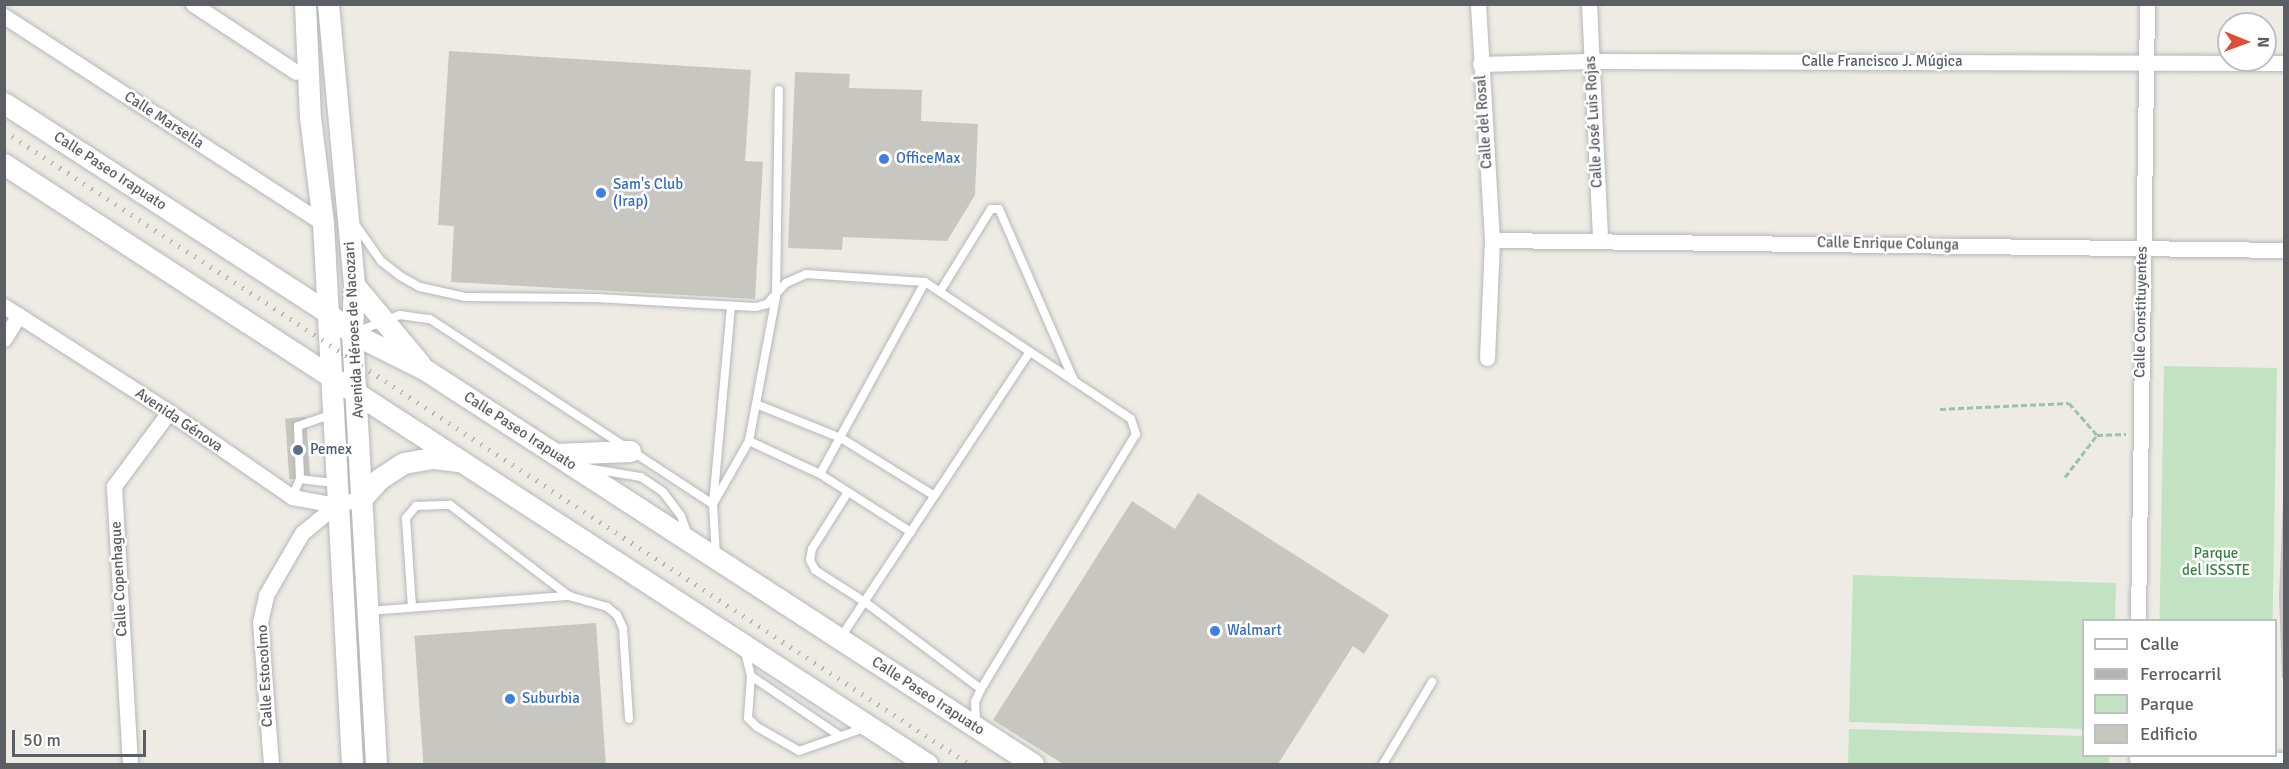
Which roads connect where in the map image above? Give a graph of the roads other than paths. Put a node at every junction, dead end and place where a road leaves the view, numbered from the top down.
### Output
1 (193, 4) edge
2 (305, 4) edge
3 (328, 4) edge
4 (1478, 4) edge
5 (1589, 4) edge
6 (2147, 4) edge
7 (4, 16) edge
8 (1590, 60) junction
9 (2146, 63) junction
10 (2284, 63) edge
11 (1480, 64) junction
12 (296, 72) dead end
13 (779, 90) dead end
14 (4, 103) edge
15 (310, 117) junction
16 (4, 164) edge
17 (348, 213) junction
18 (323, 224) junction
19 (1492, 240) junction
20 (1600, 240) junction
21 (2142, 248) junction
22 (2284, 250) edge
23 (925, 282) junction
24 (354, 285) junction
25 (941, 290) junction
26 (776, 297) junction
27 (4, 306) edge
28 (731, 306) junction
29 (325, 311) junction
30 (19, 315) junction
31 (383, 320) junction
32 (352, 333) junction
33 (4, 339) edge
34 (1029, 354) junction
35 (1487, 358) dead end
36 (424, 369) junction
37 (330, 375) junction
38 (1074, 383) junction
39 (357, 393) junction
40 (756, 404) junction
41 (170, 412) junction
42 (332, 414) junction
43 (841, 438) junction
44 (749, 441) junction
45 (630, 451) junction
46 (555, 454) junction
47 (461, 461) junction
48 (820, 474) junction
49 (300, 479) junction
50 (334, 483) junction
51 (848, 492) junction
52 (935, 496) junction
53 (292, 497) junction
54 (362, 498) junction
55 (713, 504) junction
56 (336, 505) junction
57 (911, 532) junction
58 (716, 558) junction
59 (569, 596) junction
60 (865, 602) junction
61 (412, 608) junction
62 (368, 611) junction
63 (2138, 619) edge
64 (840, 639) junction
65 (744, 645) junction
66 (751, 676) junction
67 (1432, 682) dead end
68 (981, 689) junction
69 (629, 719) dead end
70 (868, 726) junction
71 (977, 728) junction
72 (840, 736) junction
73 (2137, 760) edge
74 (2284, 760) edge
75 (130, 765) edge
76 (271, 765) edge
77 (352, 765) edge
78 (376, 765) edge
79 (927, 765) edge
80 (1033, 765) edge
81 (1383, 765) edge

1 - 12 street
2 - 15 main road, Avenida Héroes de Nacozari
3 - 17 main road, Avenida Héroes de Nacozari
4 - 11 street, Calle del Rosal
5 - 8 street, Calle José Luis Rojas
6 - 9 street, Calle Constituyentes
7 - 18 street, Calle Marsella
8 - 9 street, Calle Francisco J. Múgica
8 - 11 street, Calle Francisco J. Múgica
8 - 20 street, Calle José Luis Rojas
9 - 10 street, Calle Francisco J. Múgica
9 - 21 street, Calle Constituyentes
11 - 19 street, Calle del Rosal
13 - 26 lane
14 - 29 main road, Calle Paseo Irapuato
15 - 17 main road
15 - 18 main road, Avenida Héroes de Nacozari
16 - 37 main road
17 - 24 main road, Avenida Héroes de Nacozari
17 - 28 lane
18 - 29 main road, Avenida Héroes de Nacozari
19 - 20 street, Calle Enrique Colunga
19 - 35 street, Calle del Rosal
20 - 21 street, Calle Enrique Colunga
21 - 22 street, Calle Enrique Colunga
21 - 63 street, Calle Constituyentes
23 - 25 lane
23 - 26 lane
23 - 43 lane
24 - 31 main road
24 - 32 main road, Avenida Héroes de Nacozari
25 - 34 lane
25 - 38 lane
26 - 28 lane
26 - 40 lane
27 - 30 street, Avenida Génova
28 - 55 lane
29 - 32 main road, Calle Paseo Irapuato
29 - 37 main road, Avenida Héroes de Nacozari
30 - 33 street
30 - 41 street, Avenida Génova
31 - 32 lane
31 - 36 main road
31 - 45 lane
32 - 36 main road, Calle Paseo Irapuato
32 - 39 main road, Avenida Héroes de Nacozari
34 - 38 lane
34 - 52 lane
36 - 46 main road, Calle Paseo Irapuato
37 - 39 main road
37 - 42 main road, Avenida Héroes de Nacozari
38 - 68 lane
39 - 47 main road
39 - 54 main road, Avenida Héroes de Nacozari
40 - 43 lane
40 - 44 lane
41 - 53 street, Avenida Génova
41 - 75 street, Calle Copenhague
42 - 49 lane
42 - 50 main road, Avenida Héroes de Nacozari
43 - 48 lane
43 - 52 lane
44 - 48 lane
44 - 55 lane
45 - 46 main road
45 - 55 lane
46 - 58 main road, Calle Paseo Irapuato
47 - 54 main road
47 - 65 main road
48 - 51 lane
49 - 50 lane
49 - 53 lane
50 - 56 main road, Avenida Héroes de Nacozari
51 - 57 lane
51 - 60 lane
52 - 57 lane
53 - 56 street, Avenida Génova
54 - 56 street, Avenida Génova
54 - 62 main road, Avenida Héroes de Nacozari
55 - 58 lane
56 - 76 street, Calle Estocolmo
56 - 77 main road, Avenida Héroes de Nacozari
57 - 60 lane
58 - 64 main road, Calle Paseo Irapuato
59 - 61 lane
59 - 61 lane
59 - 69 lane
60 - 64 lane
60 - 68 lane
61 - 62 lane
62 - 78 main road, Avenida Héroes de Nacozari
64 - 71 main road, Calle Paseo Irapuato
65 - 66 lane
65 - 70 main road
66 - 72 lane
66 - 72 lane
67 - 81 lane
68 - 71 lane
70 - 72 lane
70 - 79 main road
71 - 80 main road, Calle Paseo Irapuato
73 - 74 street

